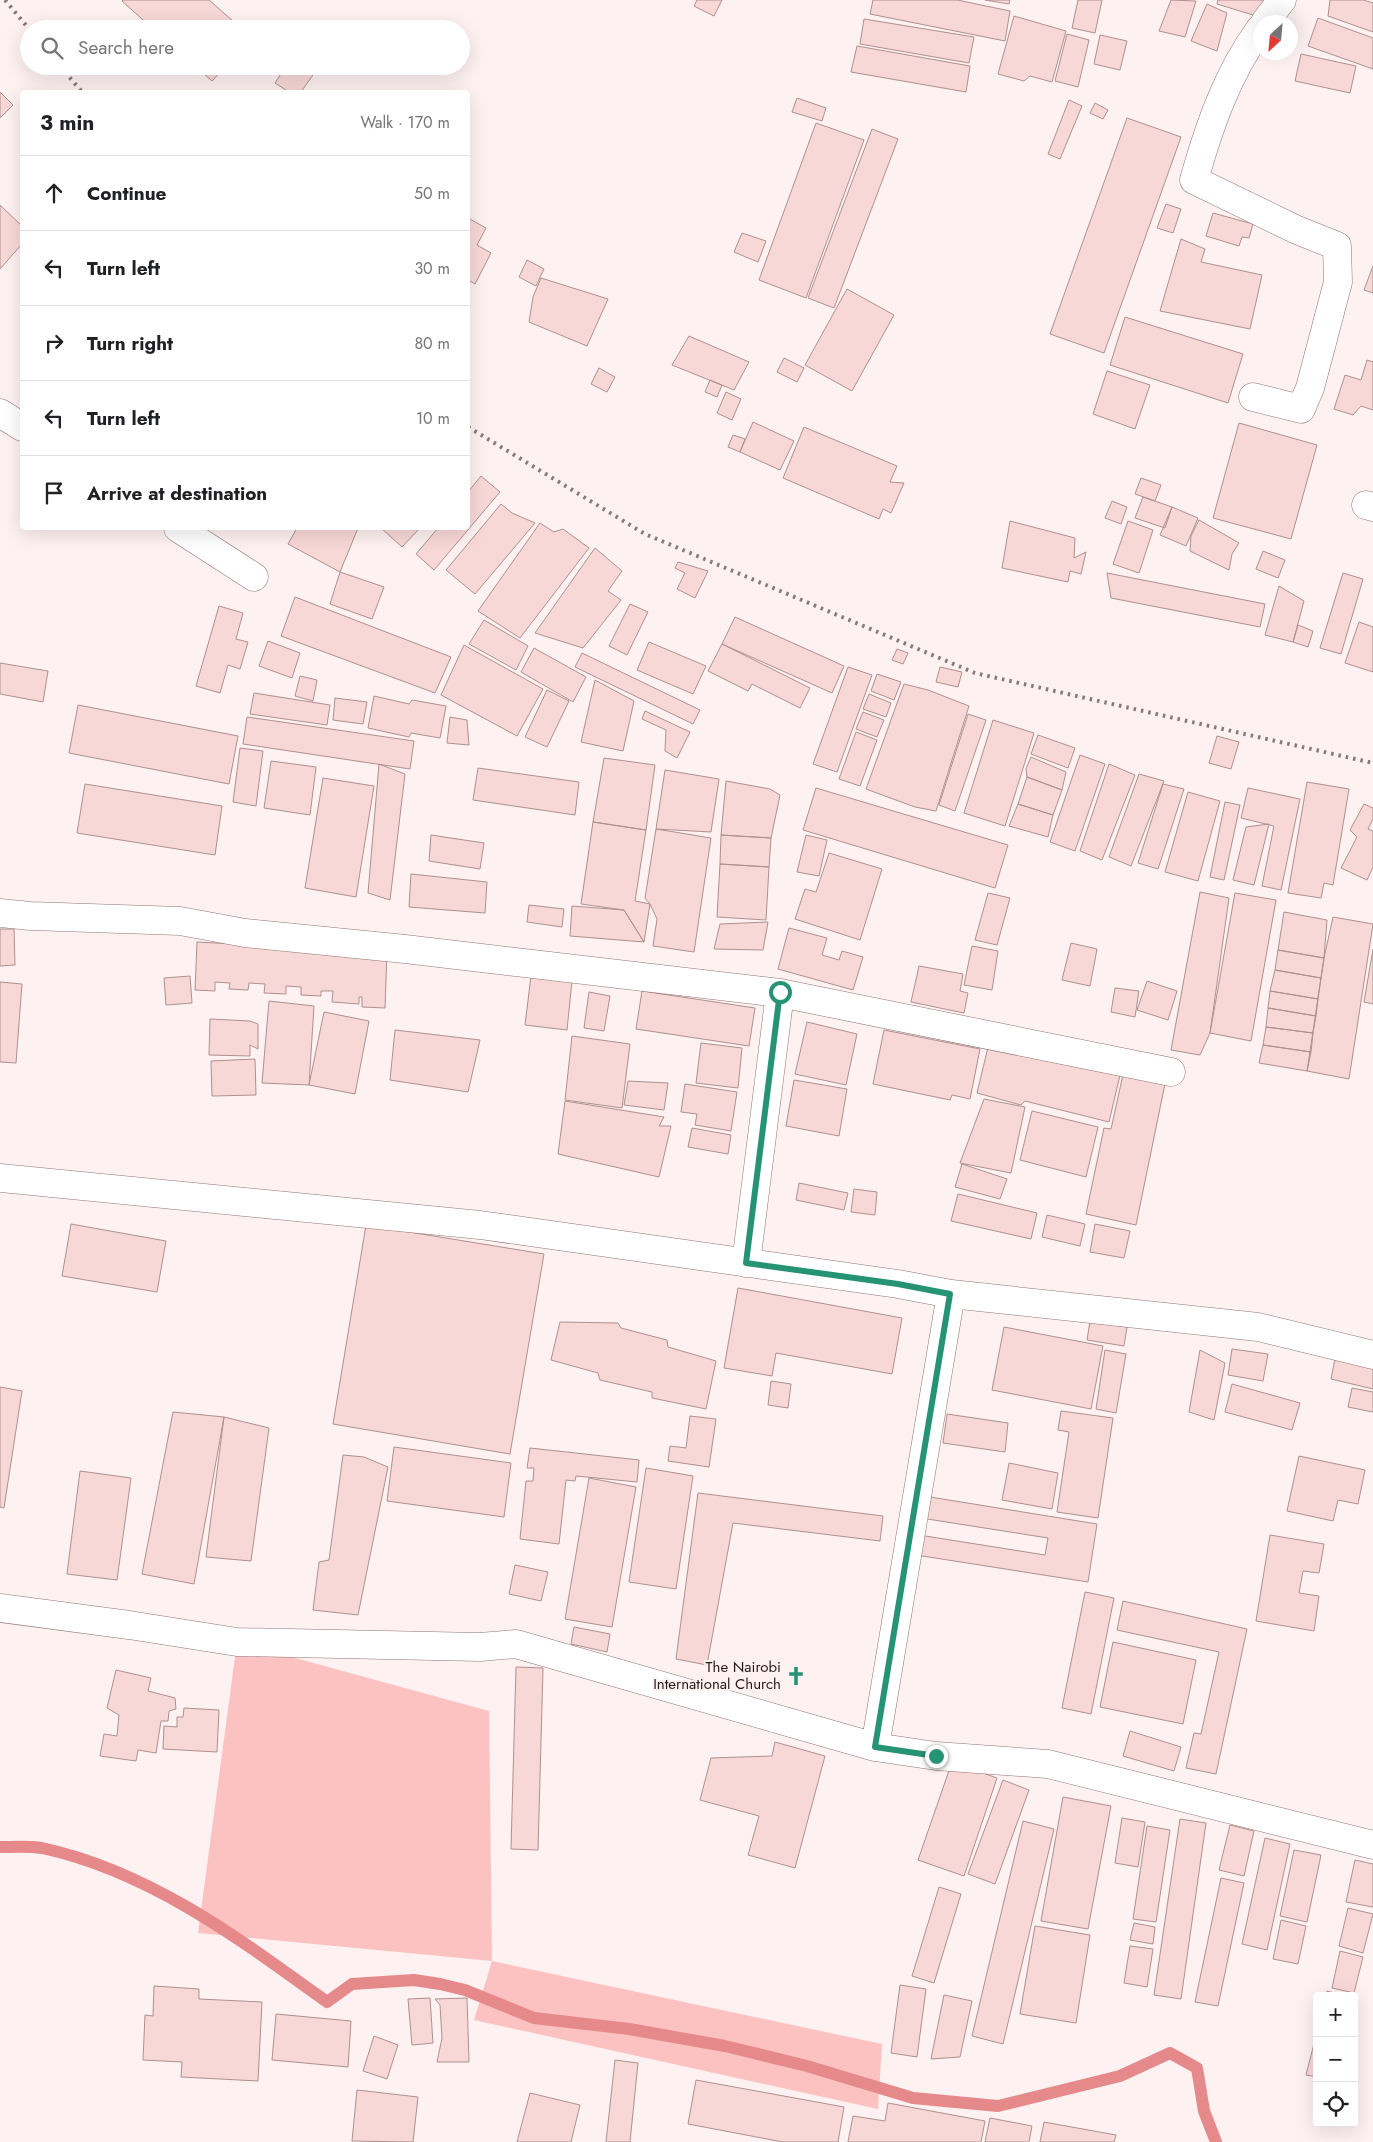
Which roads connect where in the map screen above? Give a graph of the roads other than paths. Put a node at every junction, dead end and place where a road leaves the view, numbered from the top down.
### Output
1 (1282, 0) edge
2 (1270, 15) edge
3 (1253, 39) edge
4 (1253, 397) dead end
5 (0, 412) edge
6 (20, 426) edge
7 (181, 530) edge
8 (254, 577) dead end
9 (0, 913) edge
10 (780, 992) junction
11 (1171, 1072) dead end
12 (0, 1178) edge
13 (746, 1263) junction
14 (950, 1294) junction
15 (1373, 1355) edge
16 (0, 1608) edge
17 (875, 1747) junction
18 (1373, 1845) edge

1 - 2 street
3 - 4 street
5 - 6 street
7 - 8 street
9 - 10 street
10 - 11 street
10 - 13 street
12 - 13 street
13 - 14 street
14 - 15 street
14 - 17 street
16 - 17 street
17 - 18 street

